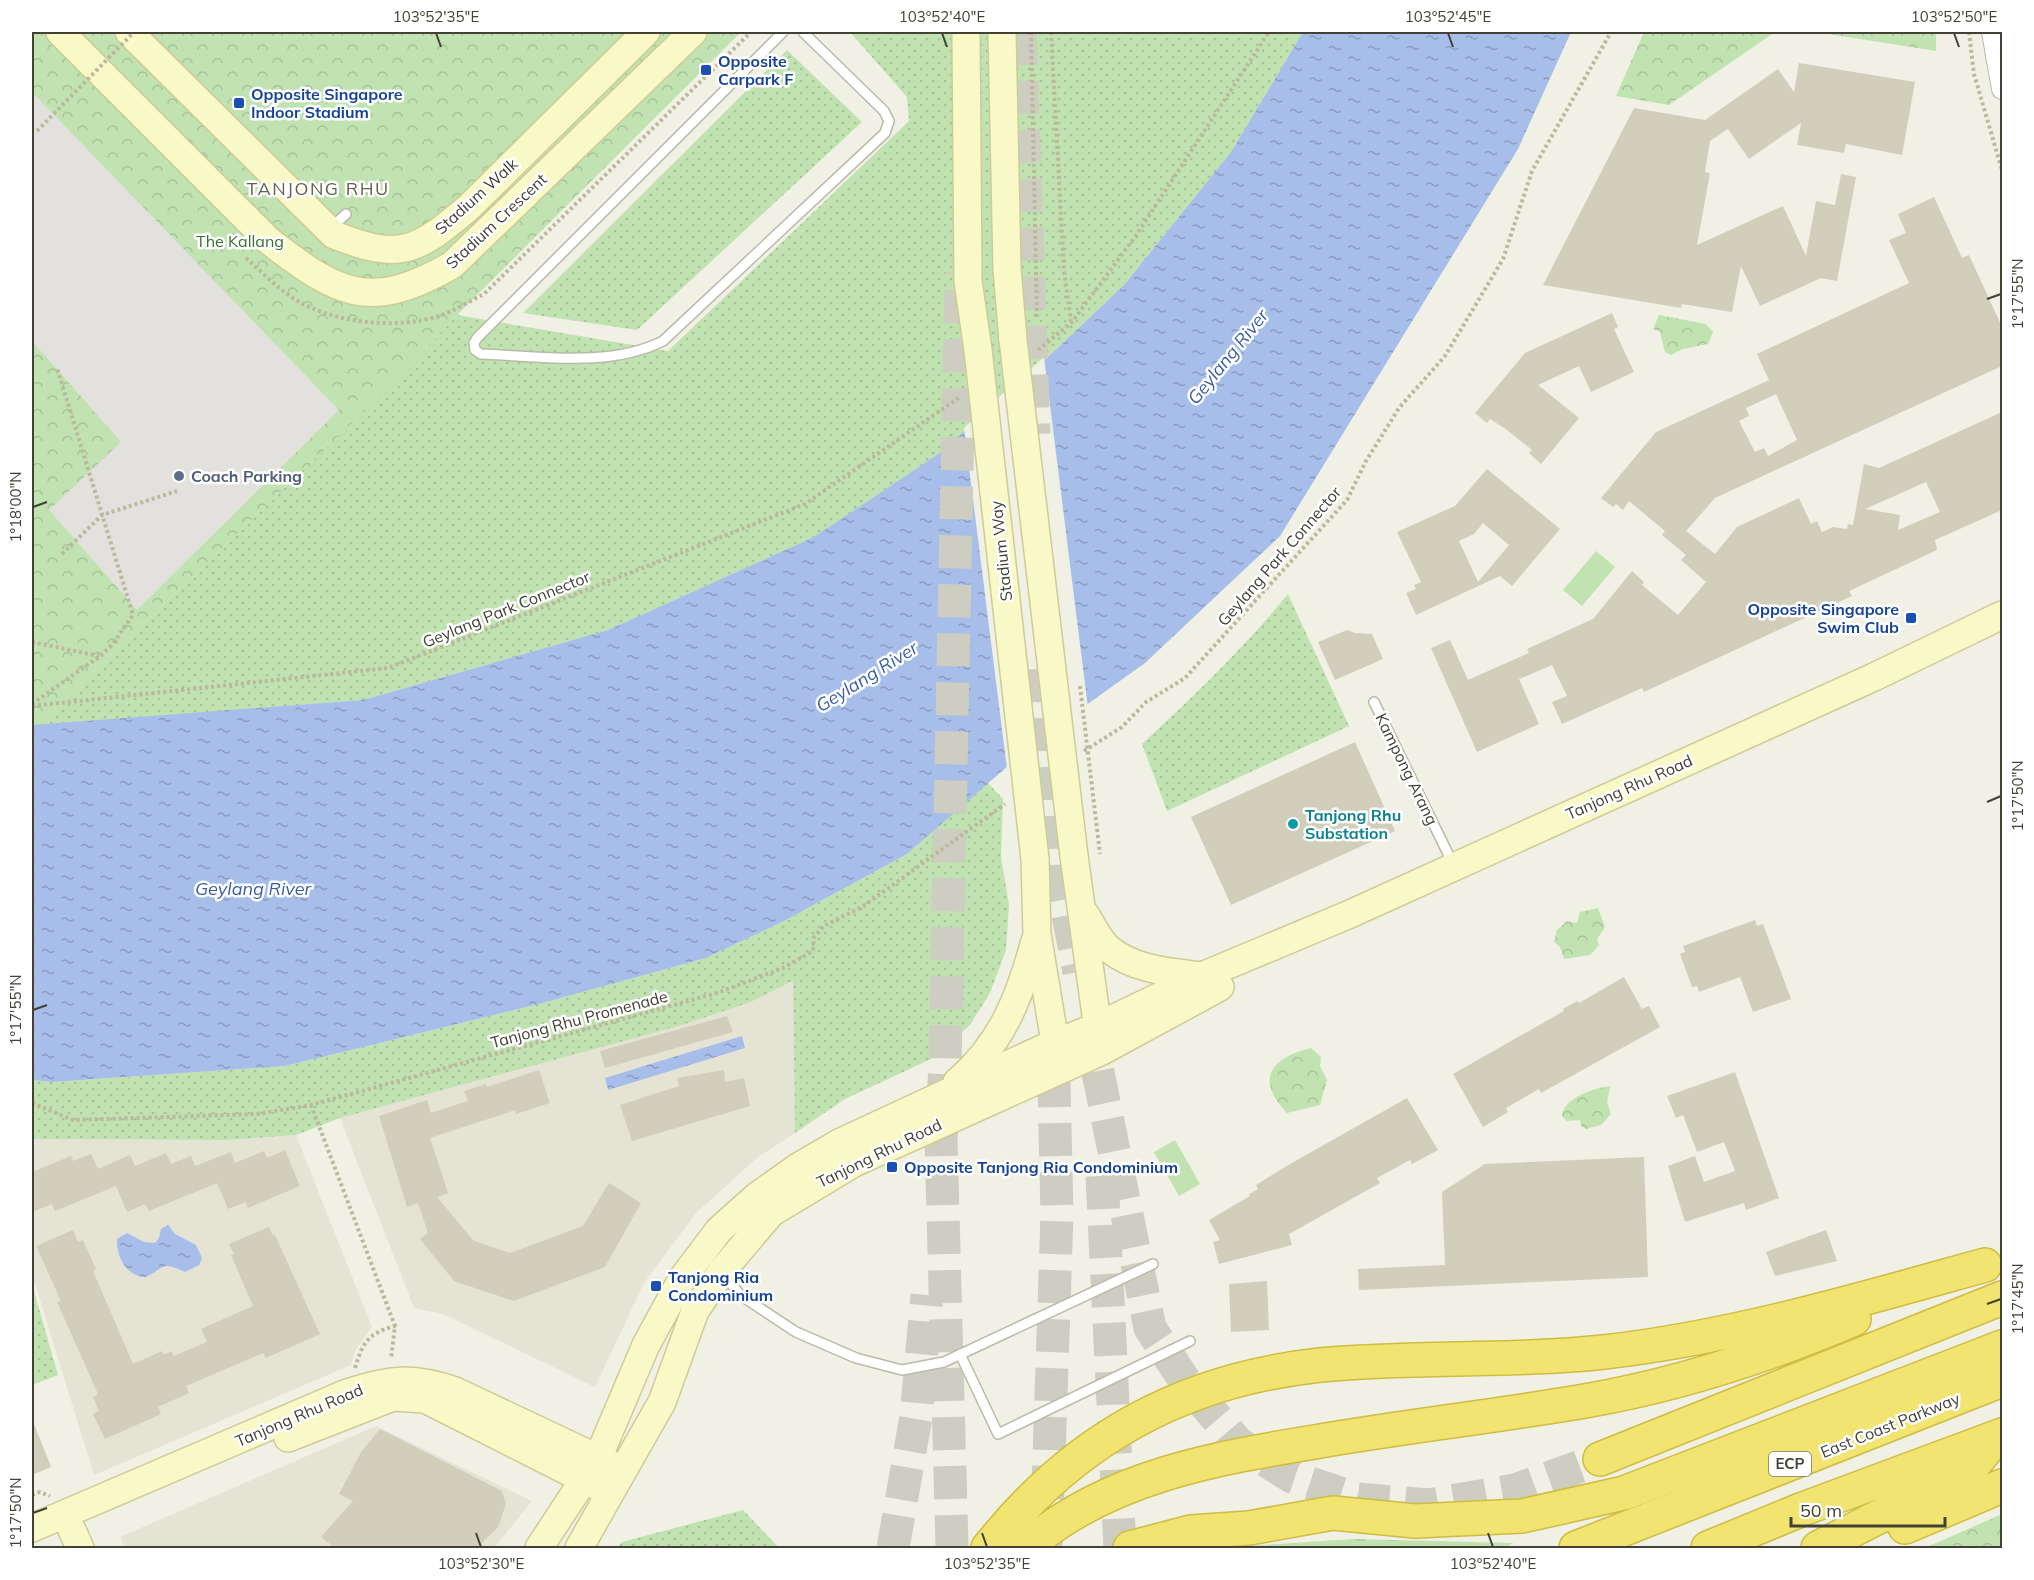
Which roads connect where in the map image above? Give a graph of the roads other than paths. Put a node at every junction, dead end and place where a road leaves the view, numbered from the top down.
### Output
1 (129, 32) edge
2 (646, 32) edge
3 (693, 32) edge
4 (783, 32) edge
5 (803, 32) edge
6 (966, 32) edge
7 (1002, 32) edge
8 (1992, 32) edge
9 (76, 37) edge
10 (2002, 89) edge
11 (2002, 615) edge
12 (1374, 702) dead end
13 (1453, 866) junction
14 (1080, 905) junction
15 (1037, 934) junction
16 (1253, 956) junction
17 (1202, 976) junction
18 (1099, 1039) junction
19 (1057, 1056) junction
20 (940, 1096) junction
21 (1994, 1262) edge
22 (1153, 1264) dead end
23 (722, 1271) junction
24 (2002, 1298) edge
25 (1190, 1341) dead end
26 (2002, 1347) edge
27 (960, 1354) junction
28 (2002, 1380) edge
29 (428, 1391) junction
30 (611, 1426) junction
31 (1999, 1437) edge
32 (569, 1445) junction
33 (1600, 1460) tunnel mouth
34 (591, 1468) junction
35 (617, 1483) junction
36 (2002, 1485) edge
37 (58, 1532) edge
38 (32, 1547) edge
39 (539, 1548) edge
40 (579, 1548) edge
41 (988, 1548) edge
42 (1025, 1548) edge
43 (1130, 1548) edge
44 (1576, 1548) edge
45 (1708, 1548) edge
46 (1818, 1548) edge
47 (1857, 1548) edge

1 - 2 street, Stadium Walk
3 - 9 street, Stadium Crescent
4 - 5 lane
6 - 15 street, Stadium Way, bridge
7 - 14 street, bridge
8 - 10 street
11 - 13 street, Tanjong Rhu Road
12 - 13 lane, Kampong Arang
13 - 16 street, Tanjong Rhu Road
14 - 17 street
14 - 18 street
15 - 19 street, Stadium Way
15 - 20 street
16 - 17 street, Tanjong Rhu Road
16 - 18 street, Tanjong Rhu Road
17 - 18 street, Tanjong Rhu Road
18 - 19 street, Tanjong Rhu Road
19 - 20 street, Tanjong Rhu Road
19 - 23 street, Tanjong Rhu Road
20 - 30 street, Tanjong Rhu Road
21 - 41 highway
21 - 42 highway
22 - 27 lane
23 - 27 lane
23 - 35 street, Tanjong Rhu Road
24 - 33 highway
25 - 27 lane
26 - 43 highway
28 - 44 highway, East Coast Parkway / ECP
29 - 32 street, Tanjong Rhu Road
29 - 34 street, Tanjong Rhu Road
29 - 37 street, Tanjong Rhu Road
29 - 37 street, Tanjong Rhu Road
30 - 32 street
30 - 34 street, Tanjong Rhu Road
31 - 45 highway
31 - 46 highway
32 - 34 street, Tanjong Rhu Road
34 - 35 street, Tanjong Rhu Road
34 - 39 street, Tanjong Rhu Road
35 - 40 street, Tanjong Rhu Road
36 - 47 highway
37 - 38 street, Tanjong Rhu Road

